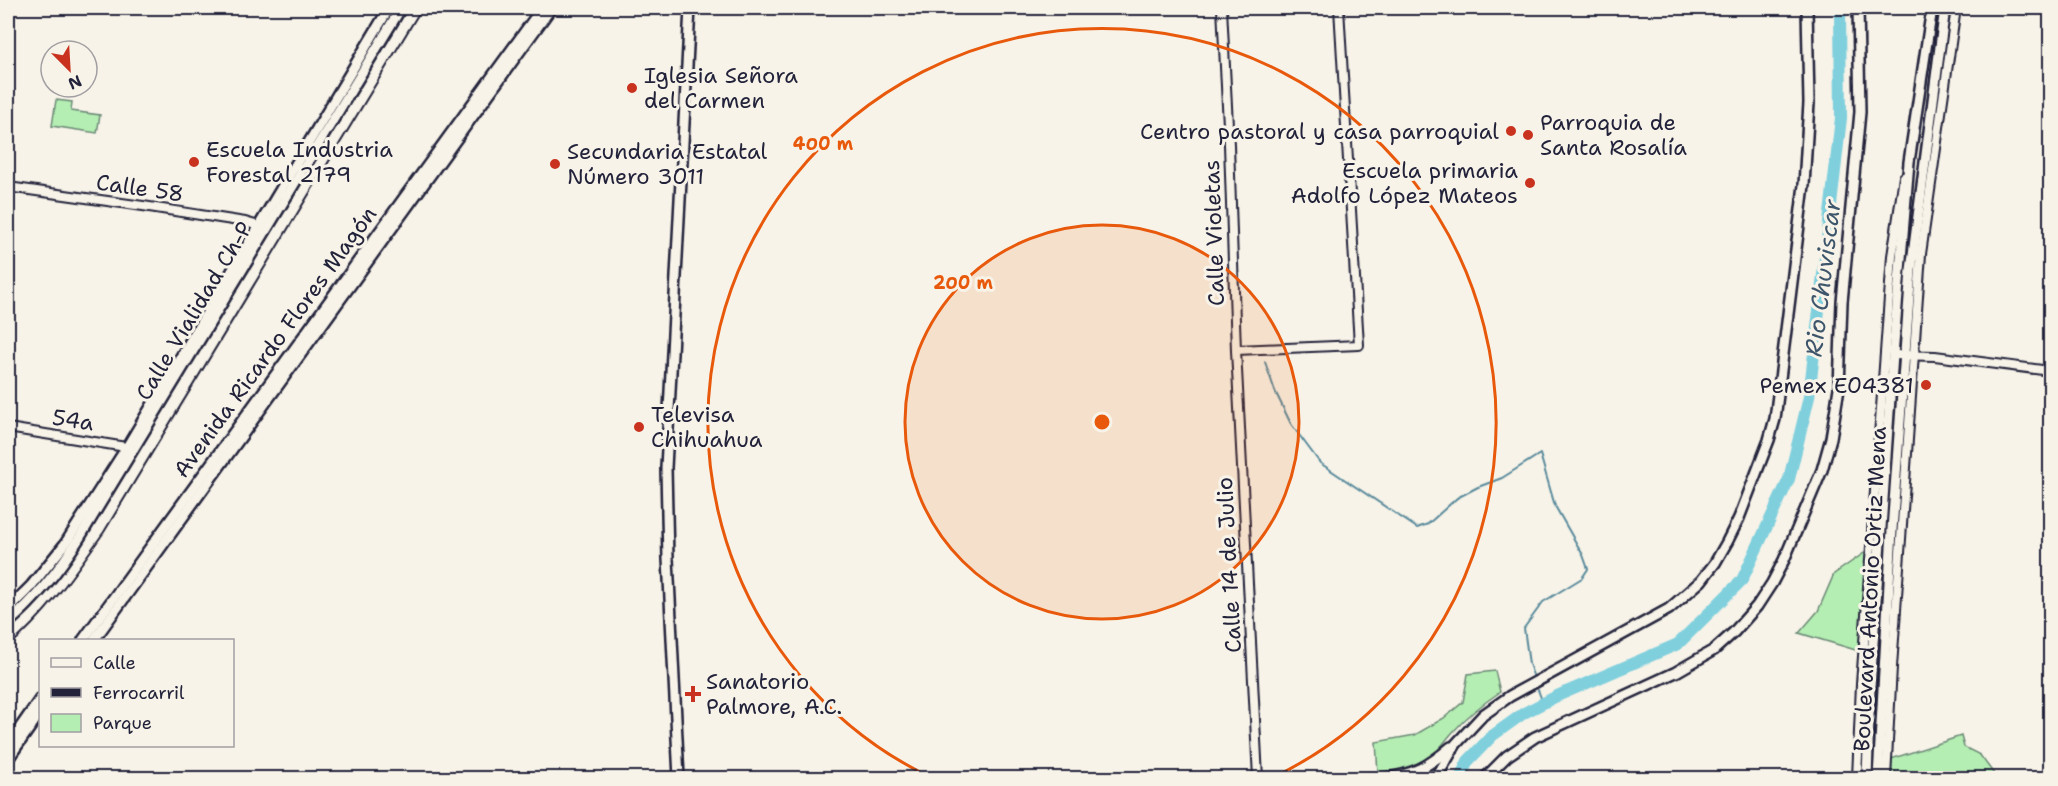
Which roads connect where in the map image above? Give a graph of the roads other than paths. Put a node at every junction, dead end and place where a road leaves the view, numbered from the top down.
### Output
1 (542, 8) edge
2 (551, 8) edge
3 (690, 8) edge
4 (1222, 8) edge
5 (1339, 8) edge
6 (1807, 8) edge
7 (1858, 8) edge
8 (1932, 8) edge
9 (1945, 8) edge
10 (1956, 8) edge
11 (394, 9) edge
12 (1909, 162) junction
13 (8, 187) edge
14 (263, 227) junction
15 (1236, 350) junction
16 (1904, 354) junction
17 (1893, 355) junction
18 (1915, 355) junction
19 (2050, 371) edge
20 (8, 428) edge
21 (130, 447) junction
22 (8, 609) edge
23 (8, 623) edge
24 (84, 639) edge
25 (95, 639) edge
26 (39, 700) edge
27 (39, 714) edge
28 (1456, 744) junction
29 (8, 745) edge
30 (1507, 756) junction
31 (8, 759) edge
32 (680, 778) edge
33 (1258, 778) edge
34 (1384, 778) edge
35 (1436, 778) edge
36 (1485, 778) edge
37 (1493, 778) edge
38 (1857, 778) edge
39 (1867, 778) edge
40 (1878, 778) edge
41 (1886, 778) edge

1 - 24 main road, Avenida Ricardo Flores Magón
2 - 25 main road, Avenida Ricardo Flores Magón
3 - 32 main road
4 - 15 street, Calle Violetas
5 - 15 street
6 - 28 main road
7 - 30 main road
8 - 12 main road, Boulevard Antonio Ortiz Mena
9 - 16 main road, Boulevard Antonio Ortiz Mena
10 - 18 street
11 - 14 main road, Calle Vialidad Ch-P
12 - 17 main road, Boulevard Antonio Ortiz Mena
12 - 38 street
13 - 14 street, Calle 58
14 - 21 main road, Calle Vialidad Ch-P
15 - 33 street, Calle 14 de Julio
16 - 17 street
16 - 18 street
16 - 40 main road, Boulevard Antonio Ortiz Mena
17 - 39 main road, Boulevard Antonio Ortiz Mena
18 - 19 street
18 - 41 street
20 - 21 street, 54a
21 - 22 main road, Calle Vialidad Ch-P
21 - 23 main road, Calle Vialidad Ch-P
26 - 29 main road
27 - 31 main road
28 - 34 main road
28 - 35 main road
30 - 36 main road
30 - 37 main road

